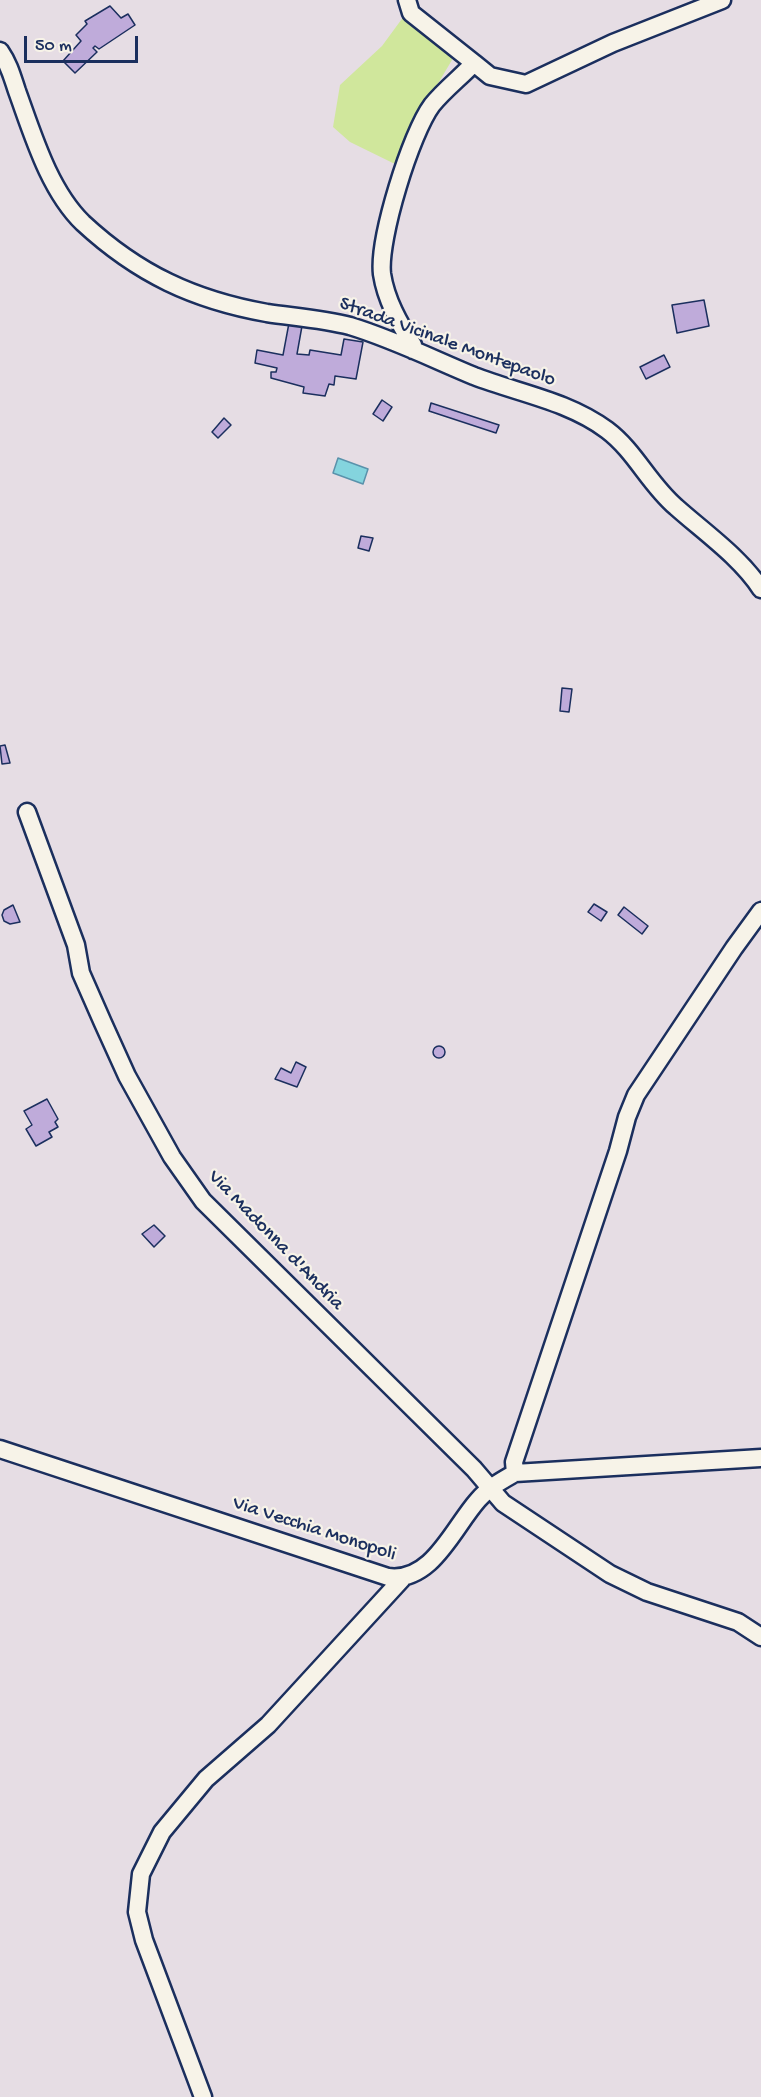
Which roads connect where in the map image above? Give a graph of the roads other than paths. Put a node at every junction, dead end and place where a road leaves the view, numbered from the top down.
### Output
1 (407, 0) edge
2 (722, 0) edge
3 (0, 51) edge
4 (474, 63) junction
5 (413, 350) junction
6 (761, 589) edge
7 (27, 812) dead end
8 (761, 911) edge
9 (0, 1449) edge
10 (761, 1458) edge
11 (515, 1473) junction
12 (490, 1488) junction
13 (402, 1579) junction
14 (761, 1637) edge
15 (203, 2097) edge

1 - 4 street
2 - 4 street
3 - 5 street, Strada Vicinale Montepaolo
4 - 5 street
5 - 6 street, Strada Vicinale Montepaolo
7 - 12 street, Via Madonna d'Andria
8 - 11 street
9 - 13 street, Via Vecchia Monopoli
10 - 11 street, Via Vecchia Monopoli
11 - 12 street, Via Vecchia Monopoli
12 - 13 street, Via Vecchia Monopoli
12 - 14 street, Via Madonna d'Andria
13 - 15 street

